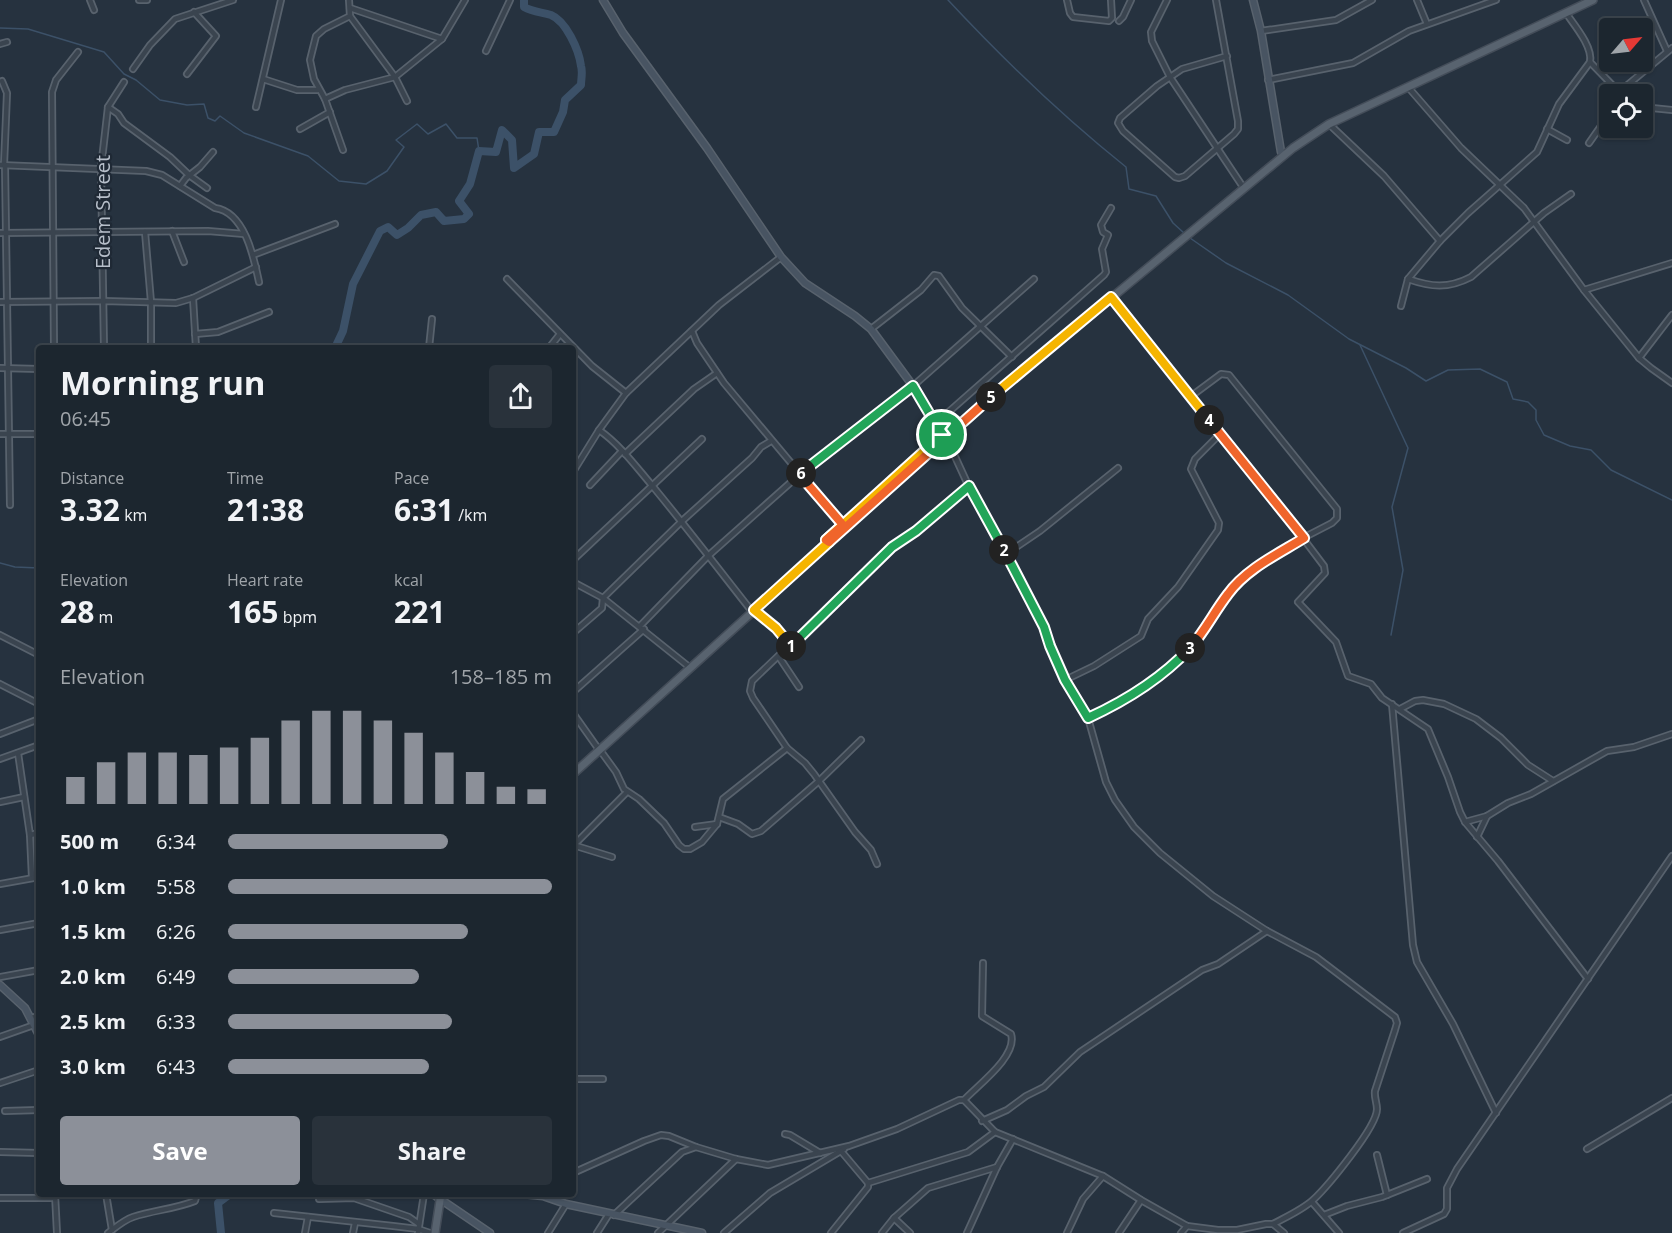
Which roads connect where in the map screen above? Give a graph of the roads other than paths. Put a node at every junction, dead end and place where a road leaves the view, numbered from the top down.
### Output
1 (90, 0) edge
2 (140, 0) edge
3 (147, 0) edge
4 (233, 0) edge
5 (281, 0) edge
6 (350, 0) edge
7 (464, 0) edge
8 (510, 0) edge
9 (603, 0) edge
10 (1067, 0) edge
11 (1111, 0) edge
12 (1131, 0) edge
13 (1167, 0) edge
14 (1216, 0) edge
15 (1253, 0) edge
16 (1372, 0) edge
17 (1417, 0) edge
18 (1496, 0) edge
19 (1586, 0) edge
20 (1593, 0) edge
21 (1644, 0) edge
22 (1481, 2) edge
23 (350, 8) junction
24 (94, 10) dead end
25 (194, 12) junction
26 (1566, 13) junction
27 (350, 16) junction
28 (1552, 18) junction
29 (1119, 21) dead end
30 (1426, 24) junction
31 (1261, 31) junction
32 (442, 39) junction
33 (7, 42) dead end
34 (0, 44) edge
35 (1669, 49) edge
36 (486, 51) dead end
37 (78, 52) dead end
38 (1227, 57) junction
39 (1590, 62) junction
40 (133, 69) dead end
41 (187, 74) dead end
42 (395, 77) junction
43 (1170, 77) junction
44 (263, 79) junction
45 (1268, 80) junction
46 (2, 81) dead end
47 (124, 82) dead end
48 (1611, 84) edge
49 (1630, 84) edge
50 (1408, 87) junction
51 (318, 90) junction
52 (325, 99) junction
53 (407, 101) dead end
54 (108, 106) junction
55 (256, 107) dead end
56 (1653, 109) edge
57 (1672, 110) edge
58 (330, 112) junction
59 (1329, 124) junction
60 (1599, 128) edge
61 (300, 129) dead end
62 (1547, 129) junction
63 (1567, 140) dead end
64 (1589, 143) dead end
65 (1217, 148) junction
66 (343, 150) dead end
67 (213, 152) dead end
68 (1281, 152) junction
69 (3, 165) edge
70 (51, 167) junction
71 (101, 168) junction
72 (189, 175) junction
73 (1241, 184) junction
74 (1499, 185) junction
75 (180, 186) junction
76 (207, 188) dead end
77 (1571, 194) dead end
78 (1111, 208) dead end
79 (1533, 223) junction
80 (335, 224) dead end
81 (172, 231) junction
82 (54, 232) junction
83 (101, 232) junction
84 (145, 232) junction
85 (3, 233) edge
86 (244, 234) junction
87 (1440, 241) junction
88 (253, 255) junction
89 (781, 257) junction
90 (184, 262) dead end
91 (1672, 263) edge
92 (256, 267) junction
93 (507, 279) dead end
94 (1034, 279) dead end
95 (1408, 279) junction
96 (259, 282) dead end
97 (1584, 290) junction
98 (1111, 297) junction
99 (193, 298) junction
100 (104, 300) junction
101 (0, 302) edge
102 (7, 302) junction
103 (54, 302) junction
104 (151, 302) junction
105 (1401, 306) dead end
106 (269, 312) dead end
107 (1672, 315) edge
108 (432, 319) dead end
109 (981, 326) junction
110 (871, 329) junction
111 (692, 331) junction
112 (195, 334) junction
113 (560, 334) junction
114 (685, 338) junction
115 (697, 343) junction
116 (54, 345) edge
117 (104, 345) edge
118 (151, 345) edge
119 (196, 345) edge
120 (429, 345) edge
121 (551, 345) edge
122 (571, 345) edge
123 (576, 350) edge
124 (1012, 357) junction
125 (1639, 358) junction
126 (0, 368) edge
127 (8, 368) junction
128 (36, 369) edge
129 (717, 373) junction
130 (1671, 381) edge
131 (913, 386) junction
132 (626, 393) junction
133 (1190, 397) junction
134 (935, 424) junction
135 (598, 430) junction
136 (0, 434) edge
137 (10, 434) junction
138 (36, 434) edge
139 (1221, 434) junction
140 (944, 436) junction
141 (702, 440) dead end
142 (771, 441) junction
143 (624, 453) junction
144 (576, 467) edge
145 (1118, 468) dead end
146 (800, 475) junction
147 (590, 485) dead end
148 (652, 486) junction
149 (969, 486) junction
150 (10, 505) dead end
151 (682, 521) junction
152 (843, 525) junction
153 (1304, 538) junction
154 (828, 541) junction
155 (1006, 554) junction
156 (708, 556) junction
157 (576, 557) edge
158 (576, 584) edge
159 (603, 598) junction
160 (752, 609) junction
161 (642, 627) junction
162 (576, 630) edge
163 (0, 635) edge
164 (790, 646) junction
165 (36, 653) edge
166 (778, 657) junction
167 (688, 666) junction
168 (1065, 680) junction
169 (0, 684) edge
170 (799, 687) dead end
171 (576, 689) edge
172 (36, 702) edge
173 (1392, 704) junction
174 (1400, 710) junction
175 (576, 716) edge
176 (1088, 718) junction
177 (36, 720) edge
178 (0, 734) edge
179 (1672, 734) edge
180 (861, 740) dead end
181 (36, 746) edge
182 (598, 748) junction
183 (787, 748) junction
184 (18, 753) junction
185 (0, 759) edge
186 (576, 769) edge
187 (819, 780) junction
188 (1553, 781) junction
189 (627, 792) junction
190 (24, 797) junction
191 (0, 802) edge
192 (1487, 816) junction
193 (719, 817) junction
194 (1465, 822) junction
195 (717, 824) junction
196 (696, 827) dead end
197 (36, 834) edge
198 (30, 835) junction
199 (1477, 837) junction
200 (576, 842) edge
201 (576, 846) edge
202 (1672, 856) edge
203 (612, 857) dead end
204 (877, 864) dead end
205 (36, 877) edge
206 (32, 878) junction
207 (0, 884) edge
208 (36, 924) edge
209 (0, 930) edge
210 (1267, 931) junction
211 (983, 963) dead end
212 (36, 971) edge
213 (0, 977) edge
214 (1588, 979) junction
215 (0, 985) edge
216 (36, 1017) edge
217 (31, 1018) junction
218 (35, 1024) joint
219 (0, 1037) edge
220 (36, 1071) edge
221 (576, 1079) edge
222 (603, 1079) dead end
223 (0, 1083) edge
224 (1672, 1098) edge
225 (964, 1100) junction
226 (36, 1110) edge
227 (5, 1111) dead end
228 (1496, 1113) junction
229 (982, 1121) junction
230 (995, 1132) junction
231 (785, 1134) dead end
232 (1013, 1138) junction
233 (849, 1146) junction
234 (696, 1147) junction
235 (1587, 1149) dead end
236 (841, 1151) junction
237 (0, 1152) edge
238 (36, 1153) edge
239 (819, 1153) junction
240 (1377, 1155) dead end
241 (736, 1159) junction
242 (997, 1167) junction
243 (576, 1172) edge
244 (1103, 1176) junction
245 (1427, 1179) dead end
246 (868, 1183) junction
247 (1387, 1195) junction
248 (36, 1197) edge
249 (55, 1197) edge
250 (106, 1197) edge
251 (196, 1197) edge
252 (423, 1197) edge
253 (442, 1197) edge
254 (544, 1197) edge
255 (0, 1198) edge
256 (319, 1199) dead end
257 (1141, 1200) junction
258 (1312, 1202) junction
259 (566, 1204) junction
260 (274, 1213) dead end
261 (611, 1214) junction
262 (1324, 1215) junction
263 (308, 1217) junction
264 (894, 1218) junction
265 (355, 1223) junction
266 (1274, 1224) junction
267 (1187, 1226) junction
268 (665, 1227) junction
269 (418, 1229) edge
270 (110, 1232) edge
271 (1219, 1232) edge
272 (57, 1233) edge
273 (305, 1233) edge
274 (353, 1233) edge
275 (430, 1233) edge
276 (436, 1233) edge
277 (490, 1233) edge
278 (548, 1233) edge
279 (597, 1233) edge
280 (658, 1233) edge
281 (702, 1233) edge
282 (724, 1233) edge
283 (831, 1233) edge
284 (882, 1233) edge
285 (910, 1233) edge
286 (968, 1233) edge
287 (1067, 1233) edge
288 (1119, 1233) edge
289 (1180, 1233) edge
290 (1284, 1233) edge
291 (1339, 1233) edge
292 (1403, 1233) edge

1 - 24 street
2 - 3 street
4 - 25 street
5 - 44 street
6 - 23 street
7 - 32 street
8 - 36 street
9 - 89 street
10 - 11 street
12 - 29 street
13 - 43 street
14 - 38 street
15 - 31 street
16 - 31 street
17 - 30 street
18 - 22 street
19 - 28 main road
20 - 26 main road
21 - 35 street
22 - 30 street
23 - 27 street
23 - 32 street
25 - 40 street
25 - 41 street
26 - 28 main road
26 - 39 street
27 - 42 street
27 - 51 street
28 - 50 main road
28 - 68 main road
30 - 45 street
31 - 45 street
32 - 42 street
33 - 34 street
35 - 49 street
37 - 70 street
38 - 43 street
38 - 65 street
39 - 48 street
39 - 62 street
42 - 52 street
42 - 53 street
43 - 65 street
43 - 65 street
44 - 51 street
44 - 55 street
45 - 68 street
46 - 69 street
47 - 54 street, Edem Street
50 - 59 main road
50 - 74 street
51 - 52 street
52 - 58 street
54 - 71 street, Edem Street
54 - 72 street
56 - 57 street
58 - 61 street
58 - 66 street
59 - 87 street
59 - 98 main road
60 - 64 street
62 - 63 street
62 - 74 street
65 - 73 street
67 - 72 street
68 - 73 main road
69 - 70 street
69 - 85 street
70 - 71 street
70 - 82 street
71 - 75 street
71 - 83 street, Edem Street
72 - 75 street
72 - 76 street
73 - 140 main road
74 - 79 street
74 - 87 street
75 - 86 street
77 - 79 street
78 - 124 street
79 - 95 street
79 - 97 street
80 - 88 street
81 - 84 street
81 - 86 street
81 - 90 street
82 - 83 street
82 - 85 street
82 - 103 street
83 - 84 street
83 - 100 street, Edem Street
84 - 104 street
85 - 102 street
86 - 88 street
87 - 95 street
88 - 92 street
89 - 110 street
89 - 111 street
91 - 97 street
92 - 96 street
92 - 99 street
93 - 113 street
94 - 109 street
95 - 105 street
97 - 125 street
98 - 133 street
98 - 140 main road
99 - 104 street
99 - 112 street
100 - 103 street
100 - 104 street
100 - 117 street, Edem Street
101 - 102 street
102 - 103 street
102 - 127 street
103 - 116 street
104 - 118 street
106 - 112 street
107 - 125 street
108 - 120 street
109 - 110 street
109 - 124 street
109 - 131 street
110 - 131 street
111 - 114 street
111 - 115 street
112 - 119 street
113 - 121 street
113 - 122 street
114 - 115 street
114 - 132 street
115 - 129 street
123 - 132 street
124 - 134 street
125 - 130 street
126 - 127 street
127 - 128 street
127 - 137 street
129 - 142 street
129 - 143 street
131 - 134 street
131 - 146 street
132 - 135 street
133 - 139 street
133 - 153 street
134 - 140 street
135 - 143 street
135 - 144 street
136 - 137 street
137 - 138 street
137 - 150 street
139 - 153 street
139 - 168 street
140 - 149 street
140 - 152 main road
140 - 154 main road
141 - 148 street
142 - 146 street
142 - 151 street
143 - 147 street
143 - 148 street
145 - 155 street
146 - 152 street
146 - 156 street
148 - 151 street
148 - 157 street
149 - 155 street
149 - 164 street
151 - 156 street
151 - 159 street
152 - 154 main road
153 - 173 street
153 - 176 street
154 - 160 main road
155 - 168 street
156 - 160 street
156 - 161 street
158 - 159 street
159 - 161 street
159 - 162 street
160 - 164 street
160 - 167 main road
160 - 182 main road
161 - 167 street
161 - 171 street
163 - 165 street
164 - 166 street
166 - 170 street
166 - 183 street
167 - 182 main road
168 - 176 street
169 - 172 street
173 - 174 street
173 - 228 street
174 - 188 street
174 - 194 street
175 - 182 street
176 - 210 street
177 - 178 street
179 - 188 street
180 - 187 street
181 - 184 street
182 - 186 main road
182 - 189 street
183 - 187 street
183 - 193 street
184 - 185 street
184 - 190 street
187 - 193 street
187 - 204 street
188 - 192 street
189 - 195 street
189 - 200 street
190 - 191 street
190 - 198 street
192 - 194 street
192 - 199 street
193 - 195 street
194 - 199 street
195 - 196 street
197 - 198 street
198 - 206 street
199 - 214 street
201 - 203 street
202 - 214 street
205 - 206 street
206 - 207 street
208 - 209 street
210 - 229 street
210 - 258 street
211 - 225 street
212 - 213 street
214 - 228 street
215 - 217 street
216 - 217 street
217 - 218 street
218 - 219 street
220 - 223 street
221 - 222 street
224 - 235 street
225 - 229 street
225 - 233 street
226 - 227 street
228 - 292 street
229 - 230 street
230 - 232 street
230 - 246 street
231 - 239 street
232 - 242 street
232 - 244 street
233 - 236 street
233 - 239 street
234 - 241 street
234 - 243 street
234 - 261 street
236 - 246 street
236 - 282 street
237 - 238 street
239 - 241 street
240 - 247 street
241 - 268 street
242 - 264 street
242 - 286 street
244 - 257 street
244 - 287 street
245 - 247 street
246 - 283 street
247 - 262 street
248 - 255 street
249 - 272 street
250 - 270 street
251 - 270 street
252 - 269 street
253 - 276 main road
253 - 277 street
254 - 259 street
256 - 269 street
257 - 267 street
257 - 288 street
258 - 262 street
258 - 266 street
259 - 261 street
259 - 278 street
260 - 263 street
261 - 268 street
261 - 279 street
262 - 291 street
263 - 265 street
263 - 273 street
264 - 284 street
264 - 285 street
265 - 269 street
265 - 274 street
266 - 271 street
266 - 290 street
267 - 271 street
267 - 289 street
268 - 280 street
268 - 281 street
269 - 275 street

